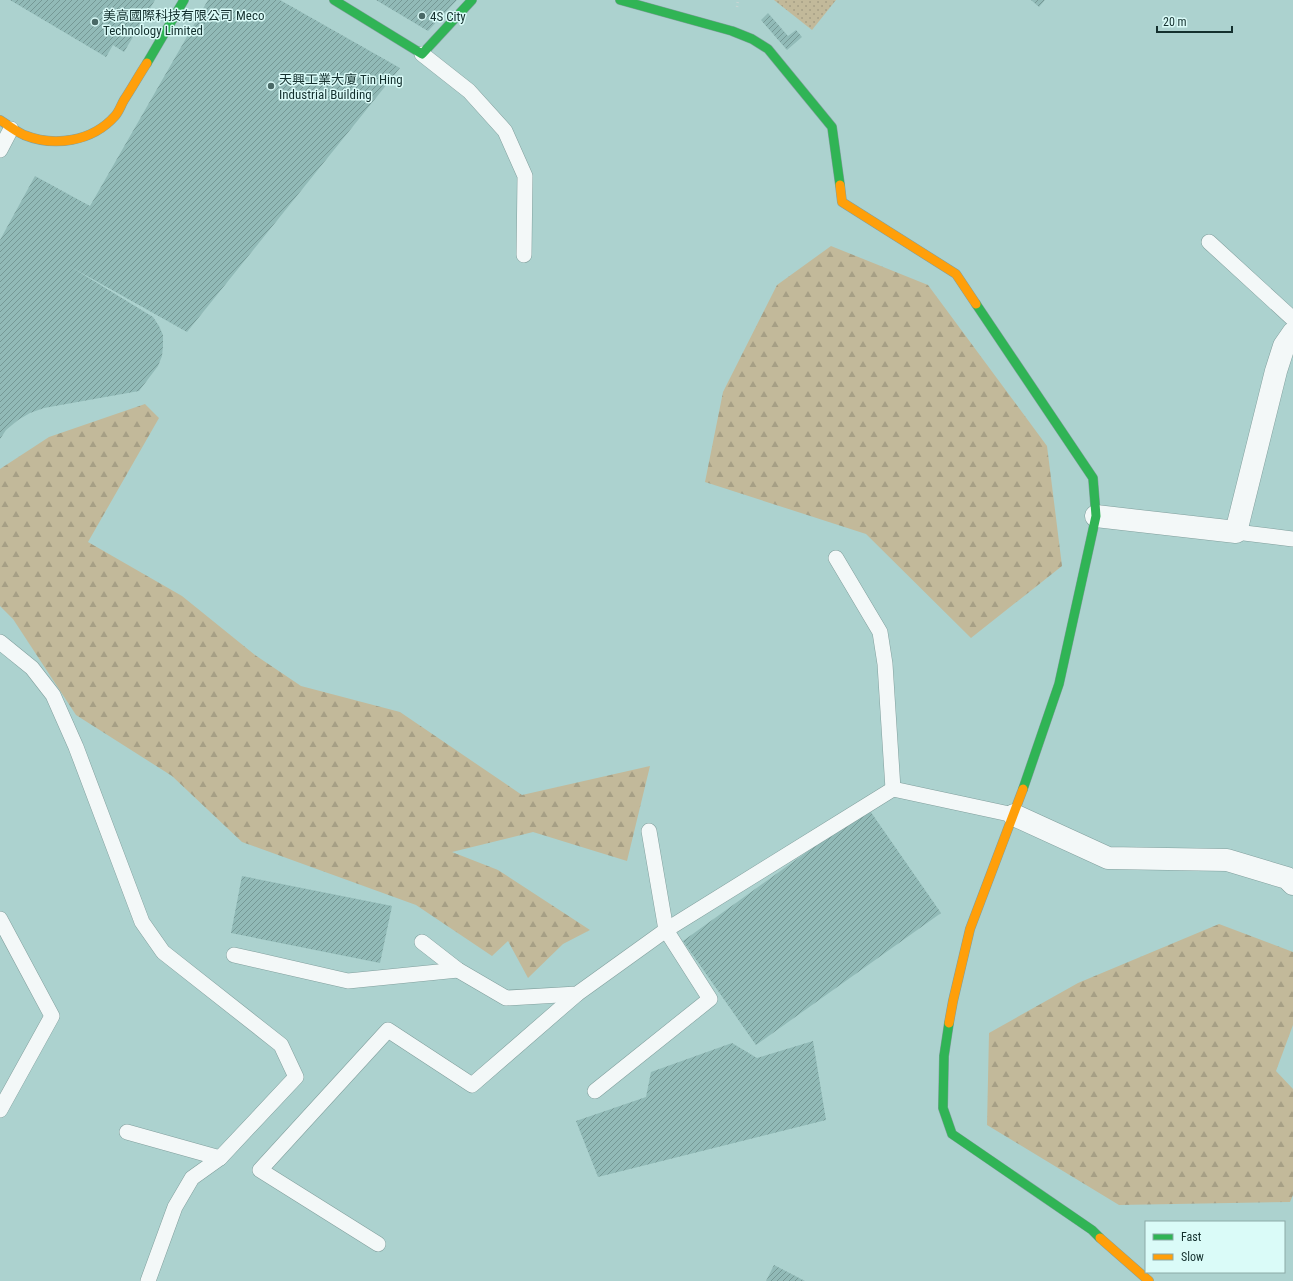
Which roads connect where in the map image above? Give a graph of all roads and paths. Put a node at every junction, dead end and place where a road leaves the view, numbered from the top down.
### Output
1 (184, 0) edge
2 (334, 0) edge
3 (472, 0) edge
4 (620, 0) edge
5 (422, 54) junction
6 (5, 125) edge
7 (0, 150) edge
8 (1209, 242) dead end
9 (524, 255) dead end
10 (1293, 319) edge
11 (1293, 333) edge
12 (1096, 516) junction
13 (1236, 532) junction
14 (1293, 539) edge
15 (836, 558) dead end
16 (0, 642) edge
17 (893, 789) junction
18 (1014, 815) junction
19 (649, 832) dead end
20 (1293, 884) edge
21 (0, 919) edge
22 (666, 930) junction
23 (422, 942) dead end
24 (234, 955) dead end
25 (458, 970) junction
26 (577, 994) junction
27 (595, 1091) dead end
28 (0, 1110) edge
29 (126, 1132) dead end
30 (220, 1158) junction
31 (378, 1244) dead end
32 (148, 1281) edge
33 (1149, 1281) edge

1 - 6 street
2 - 5 street
3 - 5 street
4 - 12 street
5 - 9 lane
6 - 7 lane
8 - 10 lane
11 - 13 street
12 - 13 street
12 - 18 street
13 - 14 lane
15 - 17 lane
16 - 30 lane
17 - 18 lane
17 - 22 lane
18 - 20 street
18 - 33 street
19 - 22 lane
21 - 28 lane
22 - 26 lane
22 - 27 lane
23 - 25 lane
24 - 25 lane
25 - 26 lane
26 - 31 lane
29 - 30 lane
30 - 32 lane

